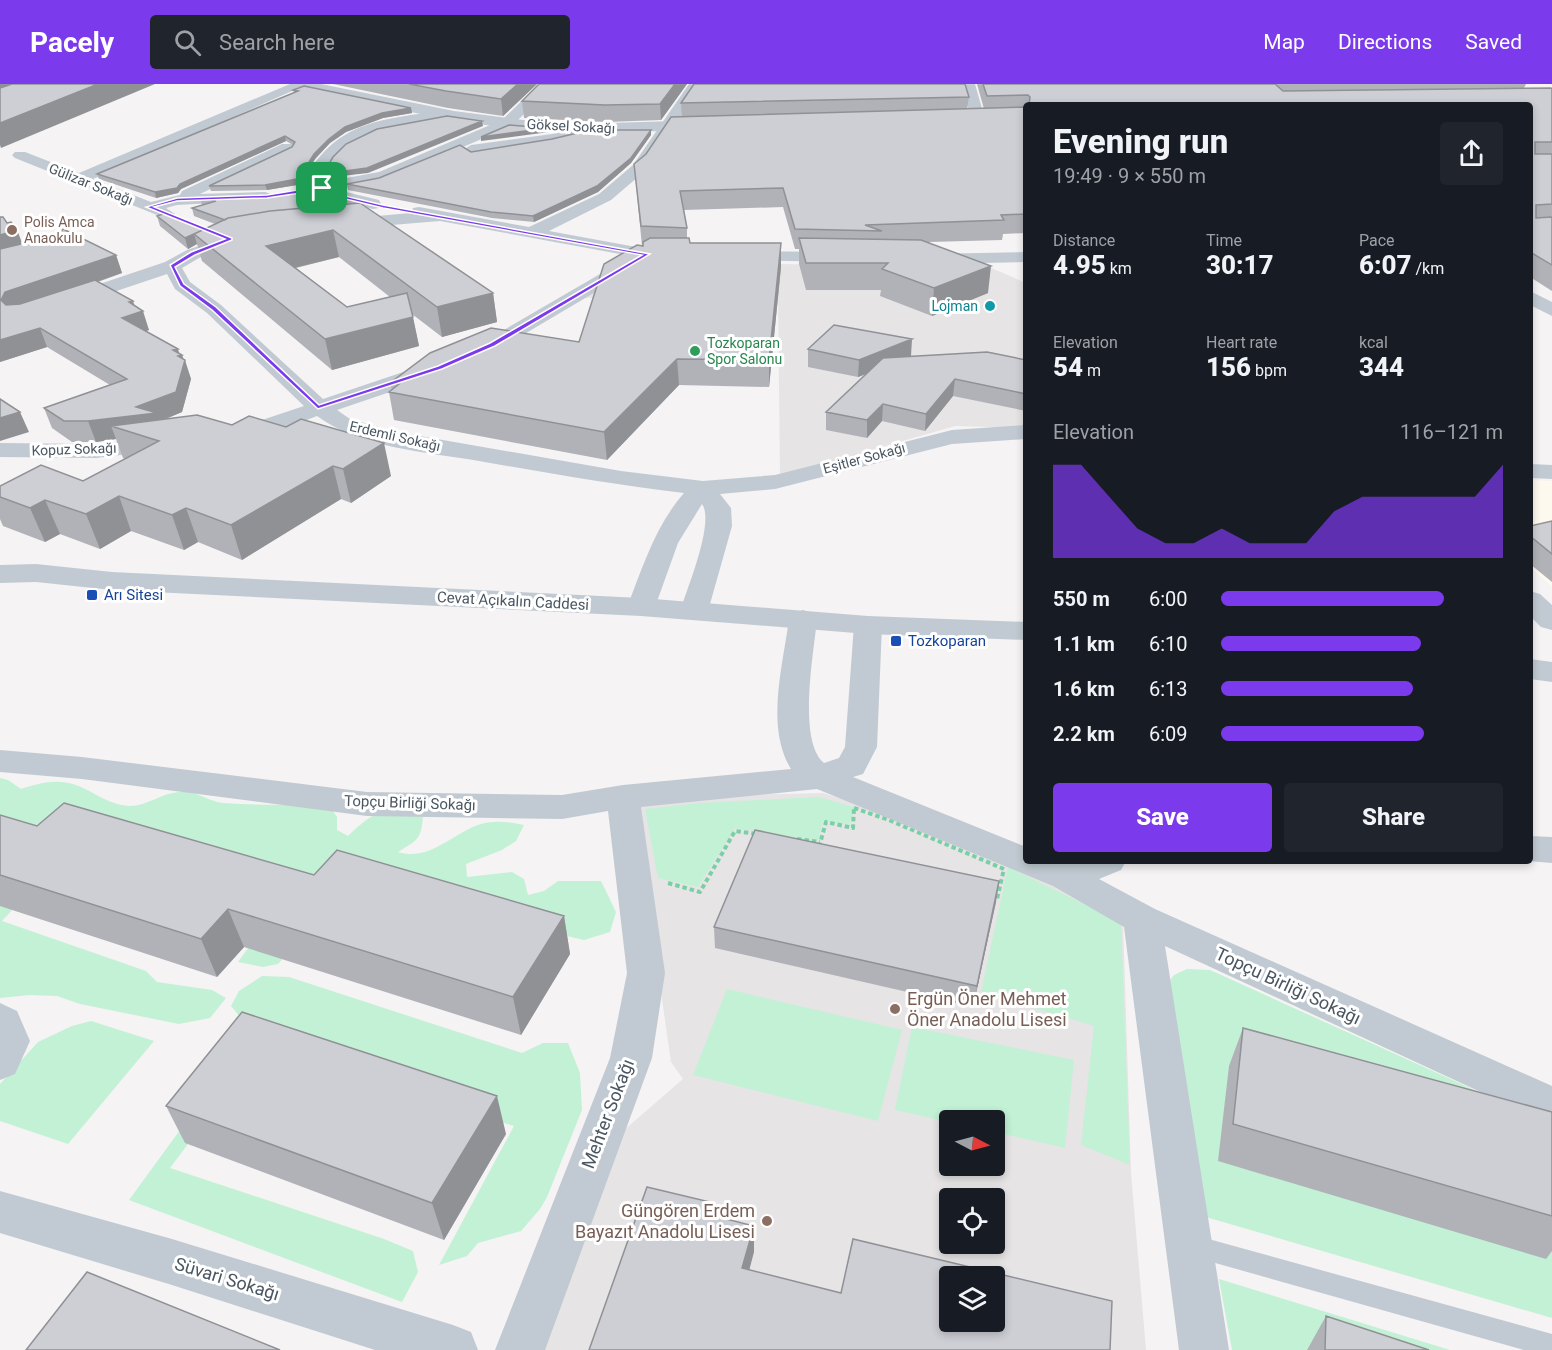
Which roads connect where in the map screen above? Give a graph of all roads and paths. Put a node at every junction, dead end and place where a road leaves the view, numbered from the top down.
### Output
1 (302, 84) edge
2 (547, 84) edge
3 (696, 84) edge
4 (968, 84) edge
5 (448, 114) junction
6 (966, 115) joint
7 (993, 115) edge
8 (507, 123) junction
9 (723, 124) edge
10 (668, 126) junction
11 (594, 128) junction
12 (287, 147) edge
13 (20, 155) edge
14 (423, 159) junction
15 (79, 179) junction
16 (322, 188) junction
17 (302, 191) edge
18 (281, 194) edge
19 (177, 200) junction
20 (148, 207) junction
21 (440, 216) junction
22 (179, 219) edge
23 (323, 226) edge
24 (209, 231) edge
25 (265, 232) edge
26 (532, 232) junction
27 (230, 239) junction
28 (647, 254) junction
29 (688, 256) edge
30 (718, 256) edge
31 (855, 258) edge
32 (913, 259) edge
33 (1016, 262) edge
34 (172, 266) junction
35 (1533, 299) edge
36 (52, 306) edge
37 (1552, 310) edge
38 (318, 407) junction
39 (1023, 432) edge
40 (0, 450) edge
41 (1533, 471) edge
42 (1552, 472) edge
43 (703, 488) junction
44 (3, 573) edge
45 (1533, 603) edge
46 (641, 607) junction
47 (694, 611) junction
48 (802, 620) junction
49 (1552, 621) edge
50 (868, 625) junction
51 (1023, 631) edge
52 (1533, 669) edge
53 (1552, 672) edge
54 (0, 761) edge
55 (820, 777) junction
56 (623, 797) junction
57 (767, 835) edge
58 (788, 838) edge
59 (820, 842) junction
60 (1533, 849) edge
61 (1552, 850) edge
62 (1023, 859) edge
63 (1034, 864) edge
64 (1100, 864) edge
65 (632, 872) junction
66 (1066, 877) junction
67 (1142, 919) junction
68 (0, 1020) edge
69 (0, 1062) edge
70 (1552, 1106) edge
71 (0, 1212) edge
72 (1188, 1245) junction
73 (1552, 1346) edge
74 (453, 1350) edge
75 (520, 1350) edge
76 (1204, 1350) edge

1 - 5 street, Göksel Sokağı
1 - 15 street, Göksel Sokağı
2 - 8 street
3 - 10 street
4 - 6 street
5 - 8 street, Göksel Sokağı
5 - 16 street
6 - 7 street
8 - 11 street, Göksel Sokağı
8 - 14 street
9 - 10 street, Göksel Sokağı
10 - 11 street, Göksel Sokağı
10 - 26 street
11 - 14 street
12 - 19 street
13 - 15 street, Gülizar Sokağı
14 - 16 street
15 - 20 street, Gülizar Sokağı
16 - 17 street
16 - 21 street
18 - 19 street
19 - 20 street
20 - 22 street, Gülizar Sokağı
21 - 23 street
21 - 26 street
24 - 27 street
25 - 27 street
26 - 28 street
27 - 34 street
28 - 29 street
28 - 38 street, Kopuz Sokağı
30 - 31 street
32 - 33 street
34 - 36 street
34 - 38 street, Erdemli Sokağı
35 - 37 street
38 - 40 street, Kopuz Sokağı
38 - 43 street, Erdemli Sokağı
39 - 43 street, Eşitler Sokağı
41 - 42 street
43 - 46 street
43 - 47 street
44 - 46 street, Cevat Açıkalın Caddesi
45 - 49 street
46 - 47 street, Cevat Açıkalın Caddesi
47 - 48 street, Cevat Açıkalın Caddesi
48 - 50 street, Cevat Açıkalın Caddesi
48 - 55 street, Topçu Birliği Sokağı
50 - 51 street, Cevat Açıkalın Caddesi
50 - 55 street, Topçu Birliği Sokağı
52 - 53 street
54 - 56 street, Topçu Birliği Sokağı
55 - 56 street, Topçu Birliği Sokağı
55 - 62 street, Topçu Birliği Sokağı
56 - 65 street, Mehter Sokağı
57 - 65 path
58 - 59 path
59 - 59 path
60 - 61 street
63 - 66 street, Topçu Birliği Sokağı
64 - 66 street
65 - 75 street, Mehter Sokağı
66 - 67 street, Topçu Birliği Sokağı
67 - 70 street, Topçu Birliği Sokağı
67 - 72 street
68 - 69 street
71 - 74 street, Süvari Sokağı
72 - 73 lane
72 - 76 street

